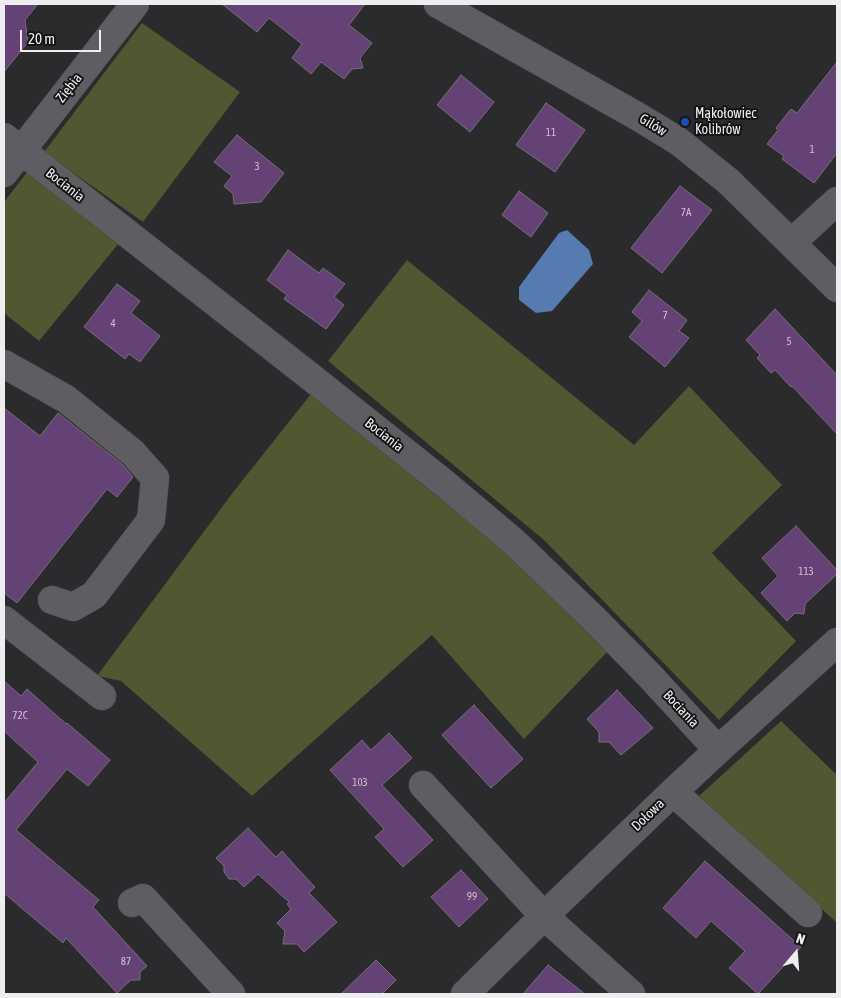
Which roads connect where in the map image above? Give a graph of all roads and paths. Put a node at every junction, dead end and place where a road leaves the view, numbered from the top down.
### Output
1 (135, 4) edge
2 (438, 4) edge
3 (12, 144) edge
4 (4, 173) edge
5 (837, 201) edge
6 (792, 243) junction
7 (837, 288) edge
8 (4, 364) edge
9 (52, 600) dead end
10 (4, 620) edge
11 (837, 642) edge
12 (102, 696) dead end
13 (718, 750) junction
14 (422, 785) dead end
15 (673, 792) junction
16 (132, 903) dead end
17 (808, 912) dead end
18 (544, 916) junction
19 (231, 994) edge
20 (465, 994) edge
21 (631, 994) edge

1 - 3 street, Ziębia
2 - 6 street, Gilów
3 - 4 street, Ziębia
3 - 13 street, Bociania
5 - 6 street
6 - 7 street, Gilów
8 - 9 street
10 - 12 street
11 - 13 street, Dołowa
13 - 15 street, Dołowa
14 - 18 street
15 - 17 street
15 - 18 street, Dołowa
16 - 19 street
18 - 20 street, Dołowa
18 - 21 street

